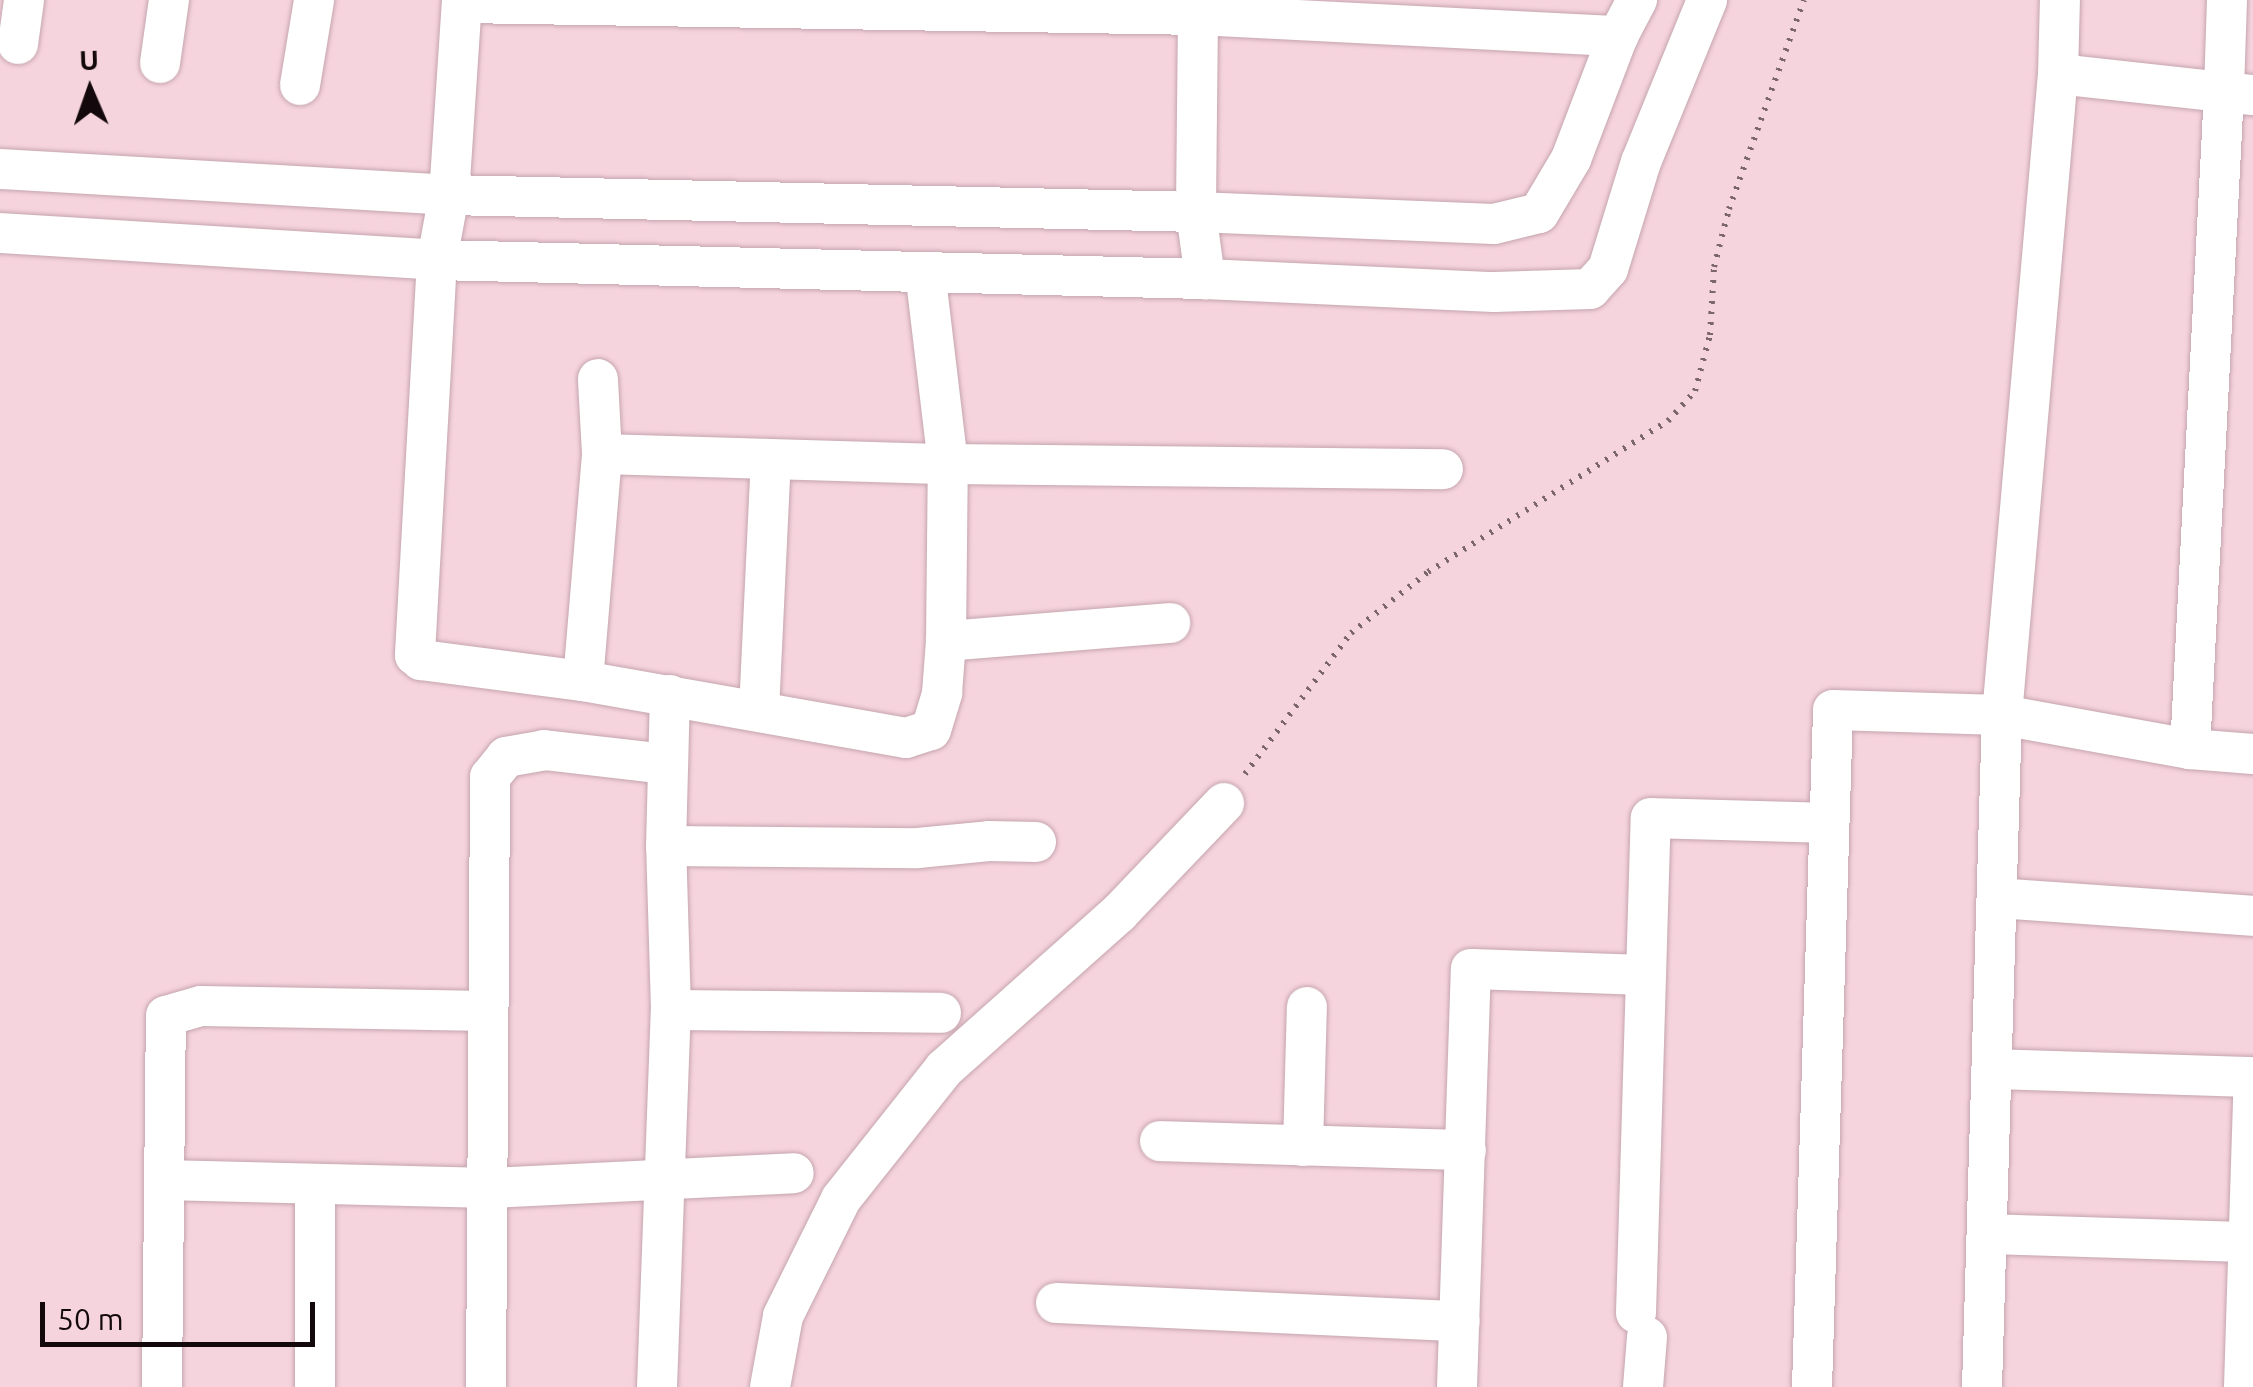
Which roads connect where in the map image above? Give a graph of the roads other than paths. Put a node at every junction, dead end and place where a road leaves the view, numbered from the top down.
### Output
1 (24, 0) edge
2 (169, 0) edge
3 (314, 0) edge
4 (1637, 0) edge
5 (1707, 0) edge
6 (2060, 0) edge
7 (2226, 0) edge
8 (462, 2) edge
9 (1200, 7) edge
10 (1618, 36) junction
11 (18, 44) dead end
12 (160, 63) dead end
13 (2058, 74) junction
14 (300, 84) dead end
15 (2238, 94) edge
16 (0, 169) edge
17 (449, 194) junction
18 (1196, 212) junction
19 (0, 233) edge
20 (437, 260) junction
21 (925, 272) junction
22 (1205, 279) junction
23 (598, 379) dead end
24 (602, 454) junction
25 (770, 460) junction
26 (948, 464) junction
27 (1443, 469) dead end
28 (1170, 623) dead end
29 (946, 641) junction
30 (583, 681) junction
31 (670, 695) junction
32 (758, 711) junction
33 (2002, 715) junction
34 (2190, 749) junction
35 (2253, 754) edge
36 (667, 764) junction
37 (1224, 804) road end
38 (1829, 823) junction
39 (1036, 842) dead end
40 (666, 846) junction
41 (1996, 898) junction
42 (2253, 916) edge
43 (1646, 974) junction
44 (1308, 1006) dead end
45 (672, 1010) junction
46 (488, 1012) junction
47 (940, 1013) dead end
48 (1992, 1069) junction
49 (2253, 1076) edge
50 (2253, 1092) edge
51 (1160, 1141) dead end
52 (1303, 1146) junction
53 (1466, 1150) junction
54 (794, 1173) dead end
55 (667, 1176) junction
56 (164, 1180) junction
57 (314, 1184) junction
58 (490, 1188) junction
59 (1987, 1234) junction
60 (2248, 1242) junction
61 (1056, 1302) dead end
62 (1460, 1321) junction
63 (162, 1387) edge
64 (316, 1387) edge
65 (486, 1387) edge
66 (658, 1387) edge
67 (770, 1387) edge
68 (1457, 1387) edge
69 (1643, 1387) edge
70 (1812, 1387) edge
71 (1982, 1387) edge
72 (2244, 1387) edge

1 - 11 street
2 - 12 street
3 - 14 street
4 - 10 street
5 - 22 street
6 - 13 street
7 - 15 street
8 - 9 street
8 - 17 street
9 - 10 street
9 - 18 street
10 - 18 street
13 - 15 street
13 - 33 street
15 - 34 street
16 - 17 street
17 - 18 street
17 - 20 street
18 - 22 street
19 - 20 street
20 - 21 street
20 - 30 street
21 - 22 street
21 - 26 street
23 - 24 street
24 - 25 street
24 - 30 street
25 - 26 street
25 - 32 street
26 - 27 street
26 - 29 street
28 - 29 street
29 - 32 street
30 - 31 street
31 - 32 street
31 - 36 street
33 - 34 street
33 - 38 street
33 - 41 street
34 - 35 street
36 - 40 street
36 - 46 street
37 - 67 street
38 - 43 street
38 - 70 street
39 - 40 street
40 - 45 street
41 - 42 street
41 - 48 street
43 - 53 street
43 - 69 street
44 - 52 street
45 - 47 street
45 - 55 street
46 - 56 street
46 - 58 street
48 - 49 street
48 - 59 street
50 - 60 street
51 - 52 street
52 - 53 street
53 - 62 street
54 - 55 street
55 - 58 street
55 - 66 street
56 - 57 street
56 - 63 street
57 - 58 street
57 - 64 street
58 - 65 street
59 - 60 street
59 - 71 street
60 - 72 street
61 - 62 street
62 - 68 street

